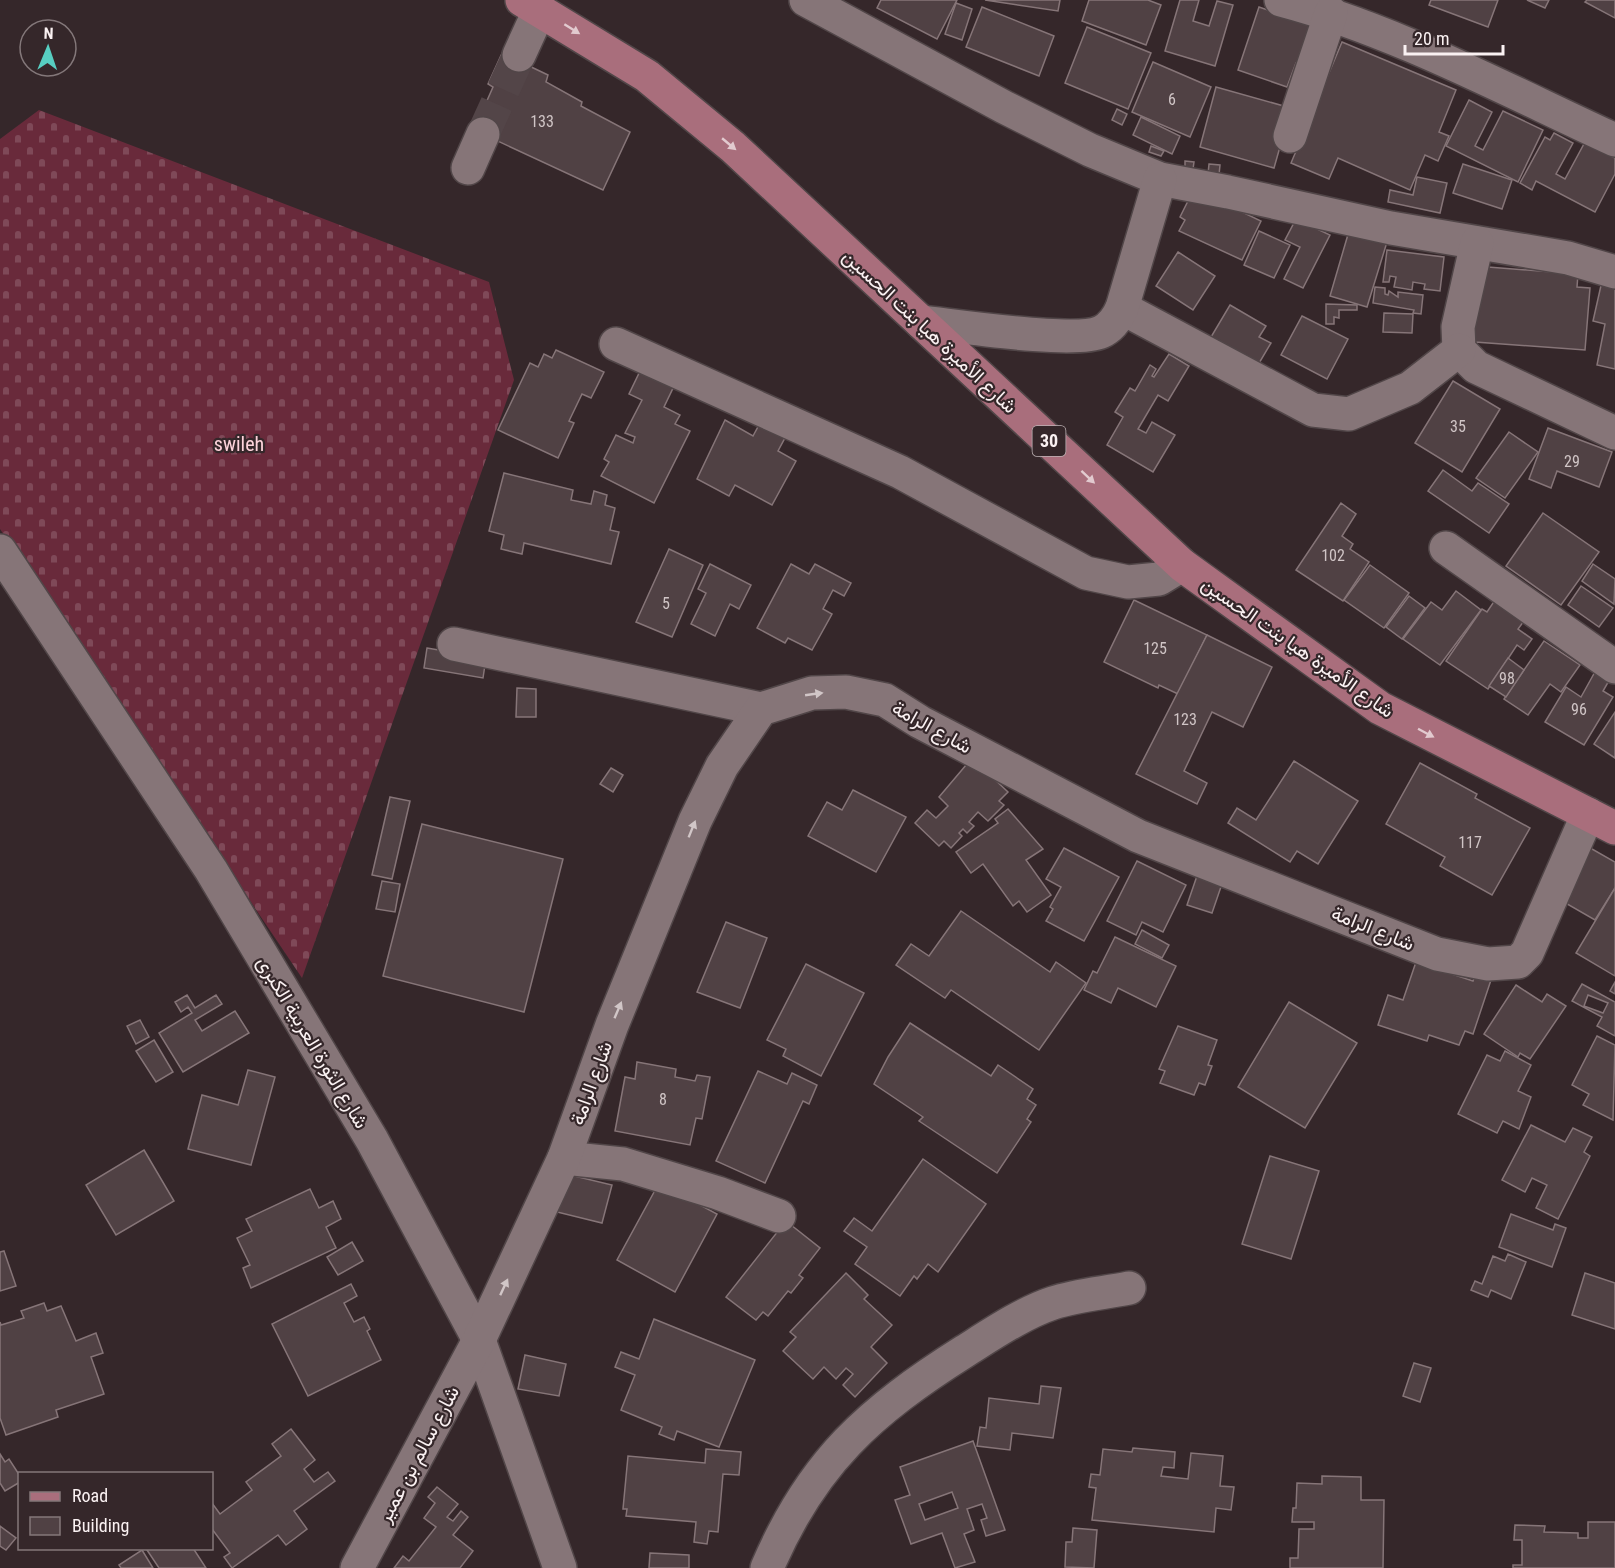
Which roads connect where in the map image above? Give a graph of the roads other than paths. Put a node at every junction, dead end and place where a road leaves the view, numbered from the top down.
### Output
1 (1281, 0) edge
2 (821, 3) edge
3 (531, 4) edge
4 (1331, 13) junction
5 (519, 55) tunnel mouth
6 (483, 134) tunnel mouth
7 (1290, 136) dead end
8 (1615, 140) edge
9 (468, 168) dead end
10 (1160, 180) junction
11 (1477, 243) junction
12 (1615, 272) edge
13 (1122, 308) junction
14 (921, 322) junction
15 (616, 344) dead end
16 (1460, 350) junction
17 (1615, 433) edge
18 (1446, 548) dead end
19 (1182, 565) junction
20 (4, 566) edge
21 (454, 644) dead end
22 (1615, 667) edge
23 (761, 709) junction
24 (1602, 821) edge
25 (564, 1158) junction
26 (779, 1216) dead end
27 (1130, 1288) dead end
28 (479, 1340) junction
29 (357, 1568) edge
30 (560, 1568) edge
31 (766, 1568) edge

1 - 4 street
2 - 10 street
3 - 5 street
3 -> 14 main road, شارع الأميرة هيا بنت الحسين / 30
4 - 7 street
4 - 8 street
6 - 9 street
10 - 11 street
10 - 13 street
11 - 12 street
11 - 16 street
13 - 14 street
13 - 16 street
14 -> 19 main road, شارع الأميرة هيا بنت الحسين / 30
15 - 19 street
16 - 17 street
18 - 22 street
19 -> 24 main road, شارع الأميرة هيا بنت الحسين / 30
20 - 28 street, شارع الثورة العربية الكبرى
21 - 23 street
23 -> 24 street, شارع الرامة
25 -> 23 street, شارع الرامة
25 - 26 street
28 -> 25 street, شارع الرامة
27 - 31 street
28 - 29 street, شارع سالم بن عمير
28 - 30 street, شارع الثورة العربية الكبرى

